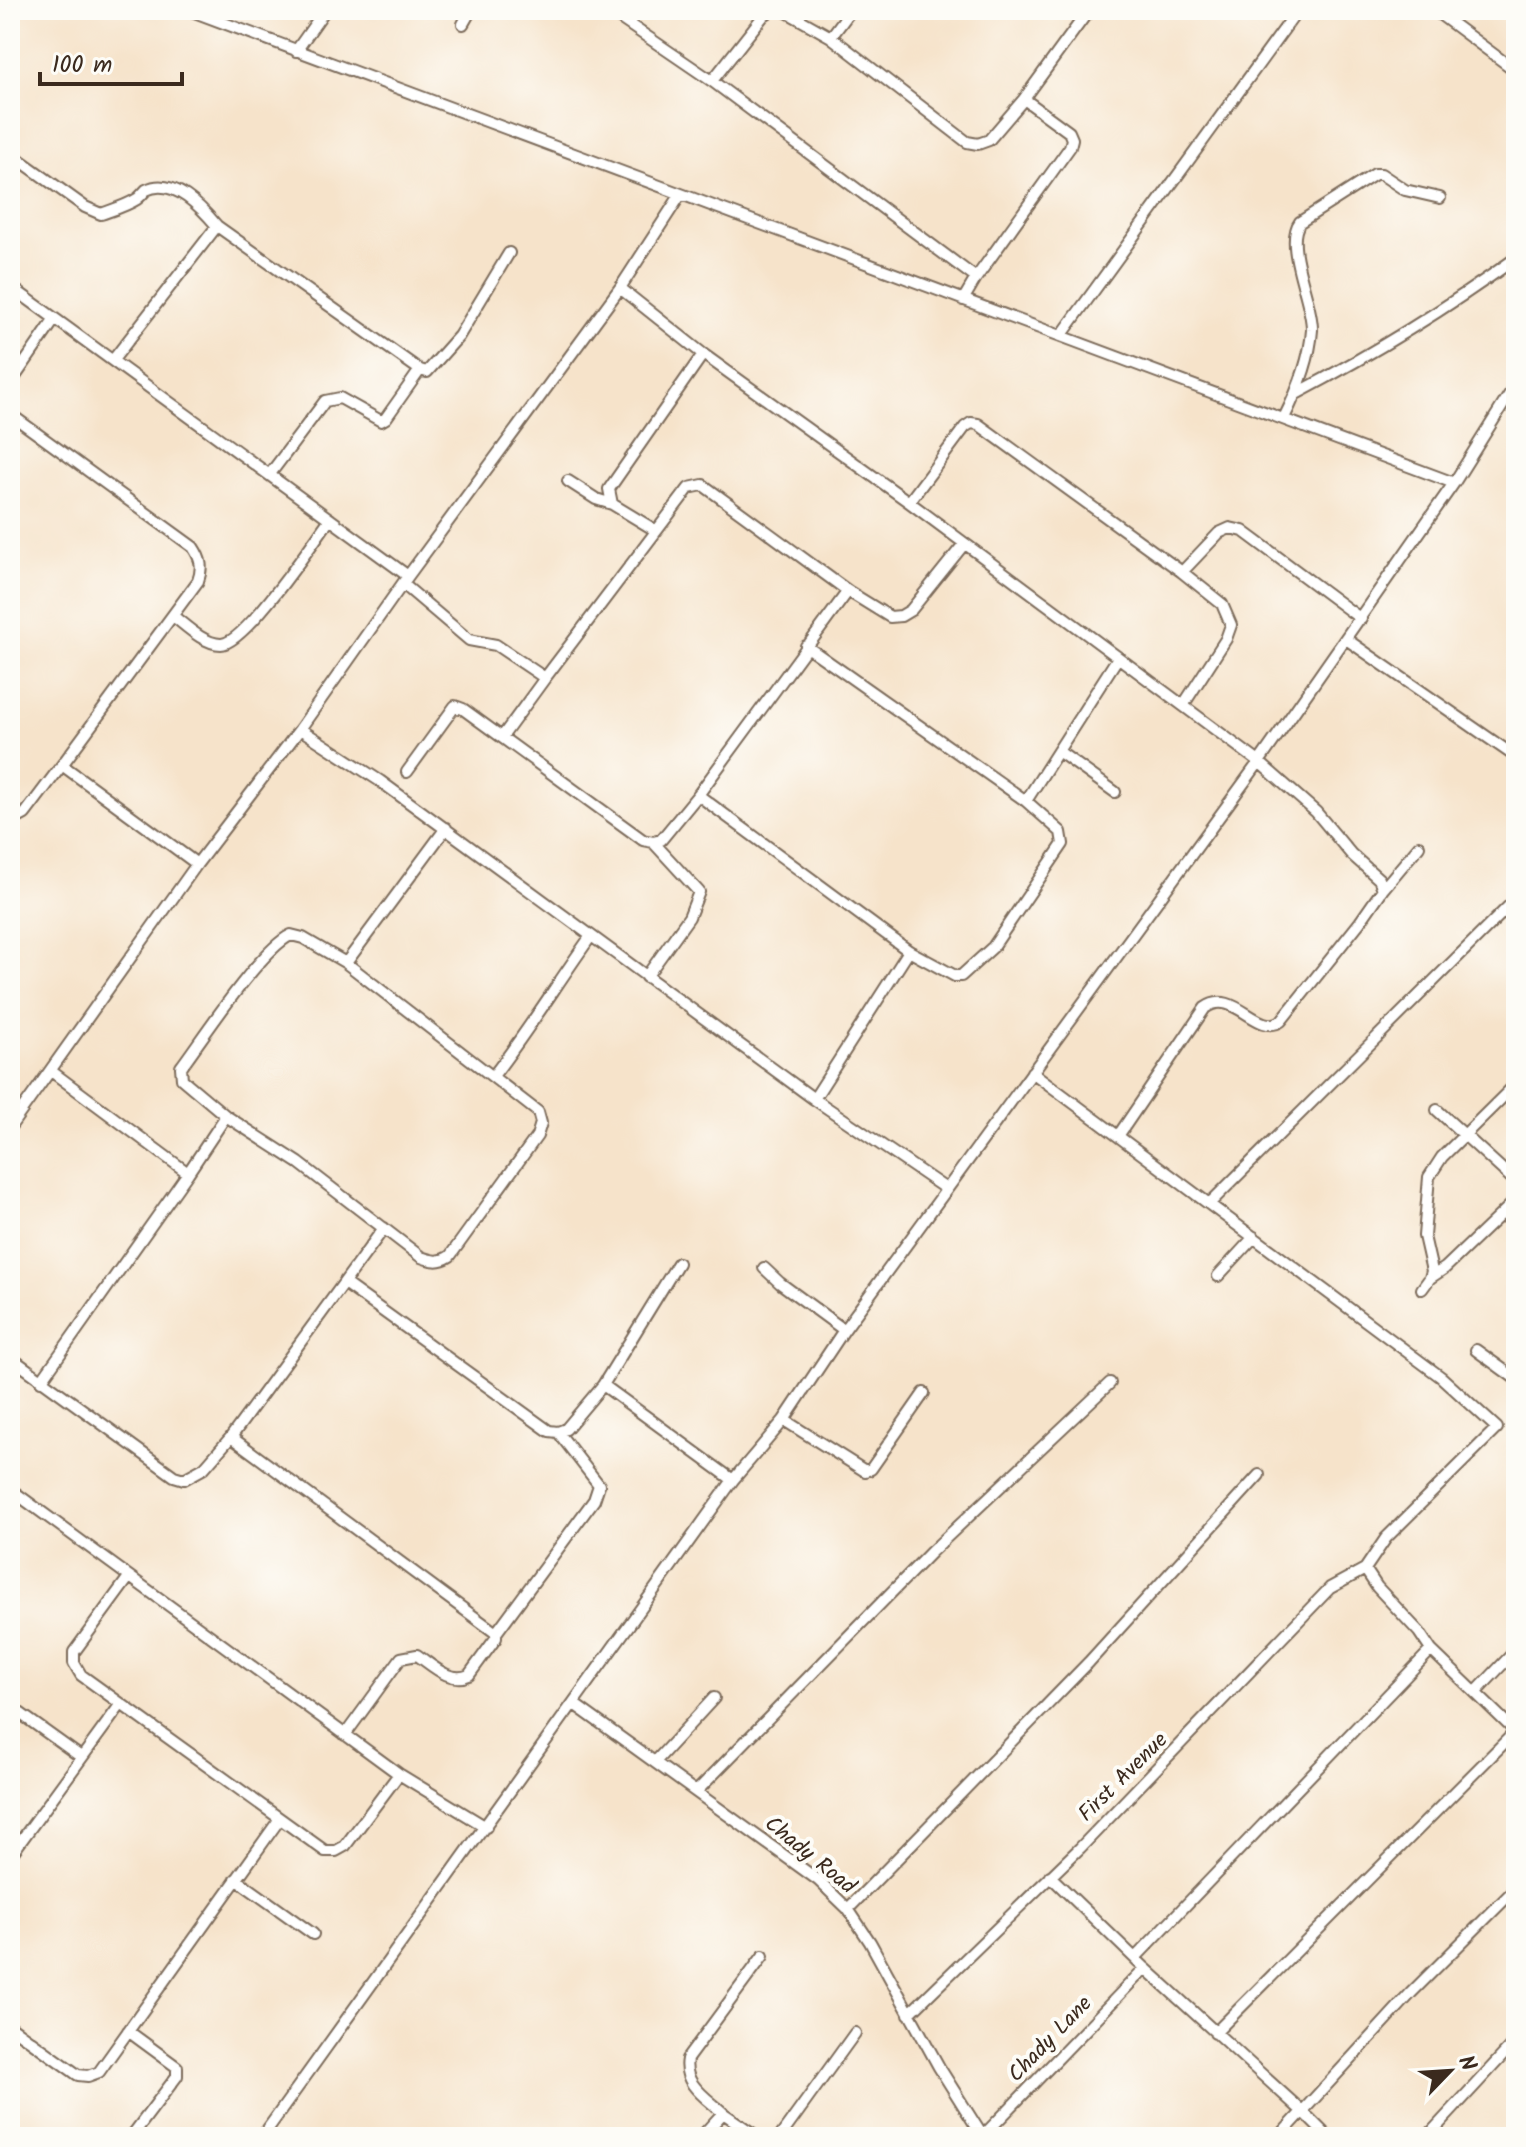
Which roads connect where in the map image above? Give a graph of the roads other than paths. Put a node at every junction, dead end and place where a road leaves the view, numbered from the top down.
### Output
1 (189, 10) edge
2 (325, 10) edge
3 (471, 10) edge
4 (608, 10) edge
5 (772, 10) edge
6 (783, 10) edge
7 (851, 10) edge
8 (1089, 10) edge
9 (1298, 10) edge
10 (1434, 10) edge
11 (463, 24) dead end
12 (831, 37) junction
13 (296, 51) junction
14 (1516, 71) edge
15 (712, 81) junction
16 (1024, 99) junction
17 (10, 153) edge
18 (681, 194) junction
19 (1440, 198) dead end
20 (217, 226) junction
21 (509, 253) dead end
22 (1516, 258) edge
23 (976, 278) junction
24 (10, 286) edge
25 (620, 288) junction
26 (963, 300) junction
27 (55, 319) junction
28 (1061, 336) junction
29 (703, 354) junction
30 (113, 360) junction
31 (420, 370) junction
32 (10, 384) edge
33 (1516, 384) edge
34 (1296, 394) junction
35 (10, 414) edge
36 (1284, 418) junction
37 (270, 474) junction
38 (568, 481) dead end
39 (1454, 483) junction
40 (909, 502) junction
41 (612, 504) junction
42 (330, 519) junction
43 (655, 530) junction
44 (964, 544) junction
45 (1182, 572) junction
46 (406, 580) junction
47 (848, 591) junction
48 (173, 616) junction
49 (1361, 619) junction
50 (1346, 639) junction
51 (806, 646) junction
52 (1117, 659) junction
53 (545, 678) junction
54 (1184, 704) junction
55 (300, 729) junction
56 (502, 737) junction
57 (1058, 751) junction
58 (1516, 757) edge
59 (1259, 762) junction
60 (62, 765) junction
61 (407, 772) dead end
62 (1115, 792) dead end
63 (698, 795) junction
64 (1026, 801) junction
65 (10, 819) edge
66 (446, 828) junction
67 (653, 842) junction
68 (1419, 846) dead end
69 (197, 864) junction
70 (1383, 889) junction
71 (1516, 899) edge
72 (591, 936) junction
73 (909, 951) junction
74 (346, 963) junction
75 (646, 977) junction
76 (51, 1071) junction
77 (1032, 1072) junction
78 (493, 1076) junction
79 (1516, 1084) edge
80 (814, 1099) junction
81 (1437, 1110) dead end
82 (226, 1116) junction
83 (10, 1127) edge
84 (1118, 1136) junction
85 (1464, 1136) junction
86 (188, 1173) junction
87 (1516, 1182) edge
88 (946, 1189) junction
89 (1516, 1200) edge
90 (1209, 1204) junction
91 (384, 1228) junction
92 (1254, 1237) junction
93 (678, 1263) dead end
94 (764, 1268) dead end
95 (1218, 1276) dead end
96 (1430, 1278) junction
97 (344, 1283) junction
98 (1422, 1289) dead end
99 (844, 1330) junction
100 (1476, 1350) dead end
101 (10, 1357) edge
102 (1516, 1379) edge
103 (41, 1381) junction
104 (1110, 1383) dead end
105 (603, 1385) junction
106 (924, 1393) dead end
107 (784, 1420) junction
108 (558, 1432) junction
109 (231, 1437) junction
110 (1259, 1475) dead end
111 (733, 1480) junction
112 (10, 1489) edge
113 (1365, 1569) junction
114 (129, 1577) junction
115 (496, 1633) junction
116 (1431, 1650) junction
117 (1516, 1650) edge
118 (1476, 1692) junction
119 (714, 1698) dead end
120 (121, 1704) junction
121 (574, 1704) junction
122 (10, 1706) edge
123 (1516, 1732) edge
124 (345, 1735) junction
125 (81, 1757) junction
126 (655, 1762) junction
127 (399, 1774) junction
128 (697, 1791) junction
129 (279, 1820) junction
130 (486, 1827) junction
131 (10, 1856) edge
132 (1050, 1876) junction
133 (236, 1879) junction
134 (1516, 1888) edge
135 (848, 1909) junction
136 (313, 1934) dead end
137 (763, 1956) dead end
138 (1135, 1958) junction
139 (1145, 1968) junction
140 (909, 2014) junction
141 (10, 2026) edge
142 (128, 2031) junction
143 (855, 2033) dead end
144 (1215, 2033) junction
145 (1516, 2041) edge
146 (1302, 2111) junction
147 (723, 2113) junction
148 (131, 2137) edge
149 (262, 2137) edge
150 (701, 2137) edge
151 (758, 2137) edge
152 (780, 2137) edge
153 (983, 2137) edge
154 (1279, 2137) edge
155 (1328, 2137) edge
156 (1427, 2137) edge

1 - 13 street
2 - 13 street
3 - 11 street
4 - 15 street
5 - 15 street
6 - 12 street
7 - 12 street
8 - 16 street
9 - 28 street
10 - 14 street
12 - 16 street
13 - 18 street
15 - 23 street
16 - 23 street
17 - 20 street
18 - 25 street
18 - 26 street
19 - 34 street
20 - 30 street
20 - 31 street
21 - 31 street
22 - 34 street
23 - 26 street
24 - 27 street
25 - 29 street
25 - 46 street
26 - 28 street
27 - 30 street
27 - 32 street
28 - 36 street
29 - 40 street
29 - 41 street
30 - 37 street
31 - 37 street
33 - 39 street
34 - 36 street
35 - 48 street
36 - 39 street
37 - 42 street
38 - 41 street
39 - 49 street
40 - 44 street
40 - 45 street
41 - 43 street
42 - 46 street
42 - 48 street
43 - 47 street
43 - 53 street
44 - 47 street
44 - 52 street
45 - 49 street
45 - 54 street
46 - 53 street
46 - 55 street
47 - 51 street
48 - 60 street
49 - 50 street
50 - 58 street
50 - 59 street
51 - 63 street
51 - 64 street
52 - 54 street
52 - 57 street
53 - 56 street
54 - 59 street
55 - 66 street
55 - 69 street
56 - 61 street
56 - 67 street
57 - 62 street
57 - 64 street
59 - 70 street
59 - 77 street
60 - 65 street
60 - 69 street
63 - 67 street
63 - 73 street
64 - 73 street
66 - 72 street
66 - 74 street
67 - 75 street
68 - 70 street
69 - 76 street
70 - 84 street
71 - 90 street
72 - 75 street
72 - 78 street
73 - 80 street
74 - 78 street
74 - 82 street
75 - 80 street
76 - 83 street
76 - 86 street
77 - 84 street
77 - 88 street
78 - 91 street
79 - 85 street
80 - 88 street
81 - 85 street
82 - 86 street
82 - 91 street
84 - 90 street
85 - 87 street
85 - 96 street
86 - 103 street
88 - 99 street
89 - 96 street
90 - 92 street
91 - 97 street
92 - 95 street
92 - 113 street
93 - 105 street
94 - 99 street
96 - 98 street
97 - 108 street
97 - 109 street
99 - 107 street
100 - 102 street
101 - 103 street
103 - 109 street
104 - 128 street
105 - 108 street
105 - 111 street
106 - 107 street
107 - 111 street
108 - 115 street
109 - 115 street
110 - 135 street
111 - 121 street
112 - 114 street
113 - 116 street
113 - 132 street, First Avenue
114 - 120 street
114 - 124 street
115 - 124 street
116 - 118 street
116 - 138 street
117 - 118 street
118 - 123 street
119 - 126 street
120 - 125 street
120 - 129 street
121 - 126 street, Chady Road
121 - 130 street
122 - 125 street
123 - 144 street
124 - 127 street
125 - 131 street
126 - 128 street, Chady Road
127 - 129 street
127 - 130 street
128 - 135 street, Chady Road
129 - 133 street
130 - 149 street
132 - 138 street
132 - 140 street, First Avenue
133 - 136 street
133 - 142 street
134 - 146 street
135 - 140 street, Chady Road
137 - 147 street
138 - 139 street
139 - 144 street
139 - 153 street, Chady Lane
140 - 153 street, Chady Road
141 - 142 street
142 - 148 street
143 - 152 street
144 - 146 street
145 - 156 street
146 - 154 street
146 - 155 street
147 - 150 street
147 - 151 street

